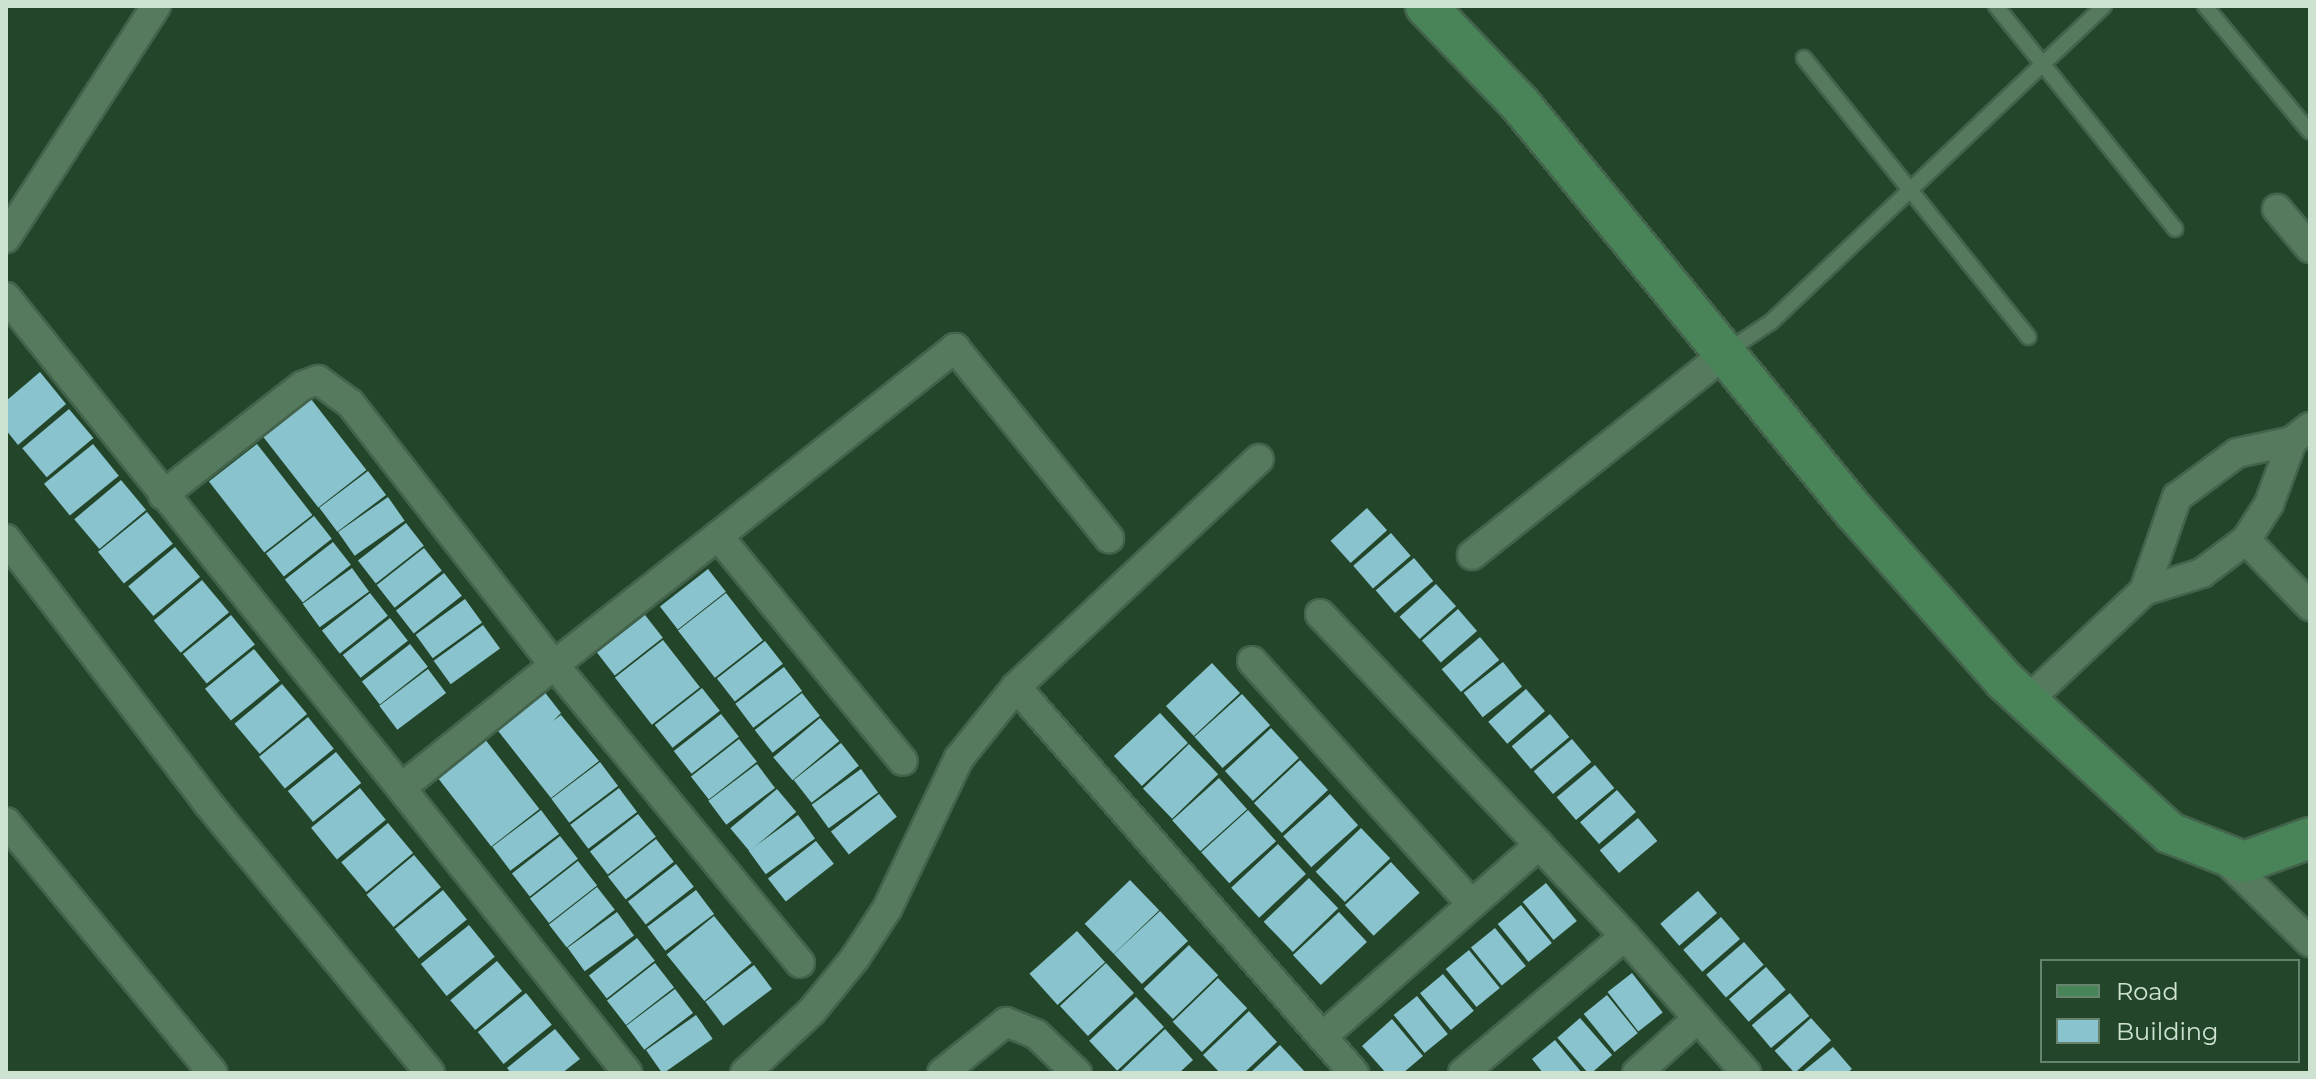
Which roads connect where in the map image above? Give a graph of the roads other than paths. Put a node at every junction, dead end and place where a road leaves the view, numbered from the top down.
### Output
1 (156, 6) edge
2 (1426, 6) edge
3 (1996, 6) edge
4 (2104, 6) edge
5 (2205, 6) edge
6 (1804, 58) dead end
7 (2043, 64) junction
8 (2309, 131) edge
9 (1908, 192) junction
10 (2277, 209) dead end
11 (2175, 229) dead end
12 (6, 238) edge
13 (2310, 248) edge
14 (6, 297) edge
15 (2028, 337) dead end
16 (1726, 353) junction
17 (2301, 434) edge
18 (1259, 459) dead end
19 (163, 495) junction
20 (718, 536) junction
21 (1109, 538) dead end
22 (6, 539) edge
23 (2246, 540) junction
24 (1472, 555) dead end
25 (2144, 591) junction
26 (2310, 606) edge
27 (1320, 614) dead end
28 (1252, 661) dead end
29 (554, 665) junction
30 (1016, 687) junction
31 (2027, 701) junction
32 (903, 761) dead end
33 (401, 788) junction
34 (6, 822) edge
35 (2309, 839) edge
36 (1539, 845) junction
37 (2216, 851) junction
38 (1469, 901) junction
39 (1625, 936) junction
40 (2310, 942) edge
41 (800, 963) dead end
42 (1698, 1018) junction
43 (1322, 1037) junction
44 (213, 1073) edge
45 (430, 1073) edge
46 (628, 1073) edge
47 (745, 1073) edge
48 (942, 1073) edge
49 (1077, 1073) edge
50 (1354, 1073) edge
51 (1463, 1073) edge
52 (1637, 1073) edge
53 (1746, 1073) edge

1 - 12 street
2 - 16 street
3 - 7 lane
4 - 7 lane
5 - 8 lane
6 - 9 lane
7 - 9 lane
7 - 11 lane
9 - 15 lane
9 - 16 lane
10 - 13 street
14 - 19 street
16 - 24 street
16 - 31 street
17 - 23 street
17 - 25 street
18 - 30 street
19 - 29 street
19 - 33 street
20 - 21 street
20 - 29 street
20 - 32 street
22 - 45 street
23 - 25 street
23 - 26 street
25 - 31 street
27 - 36 street
28 - 38 street
29 - 33 street
29 - 41 street
30 - 43 street
30 - 47 street
31 - 37 street
33 - 46 street
34 - 44 street
35 - 37 street
36 - 38 street
36 - 39 street
37 - 40 street
38 - 43 street
39 - 42 street
39 - 51 street
42 - 52 street
42 - 53 street
43 - 50 street
48 - 49 street

